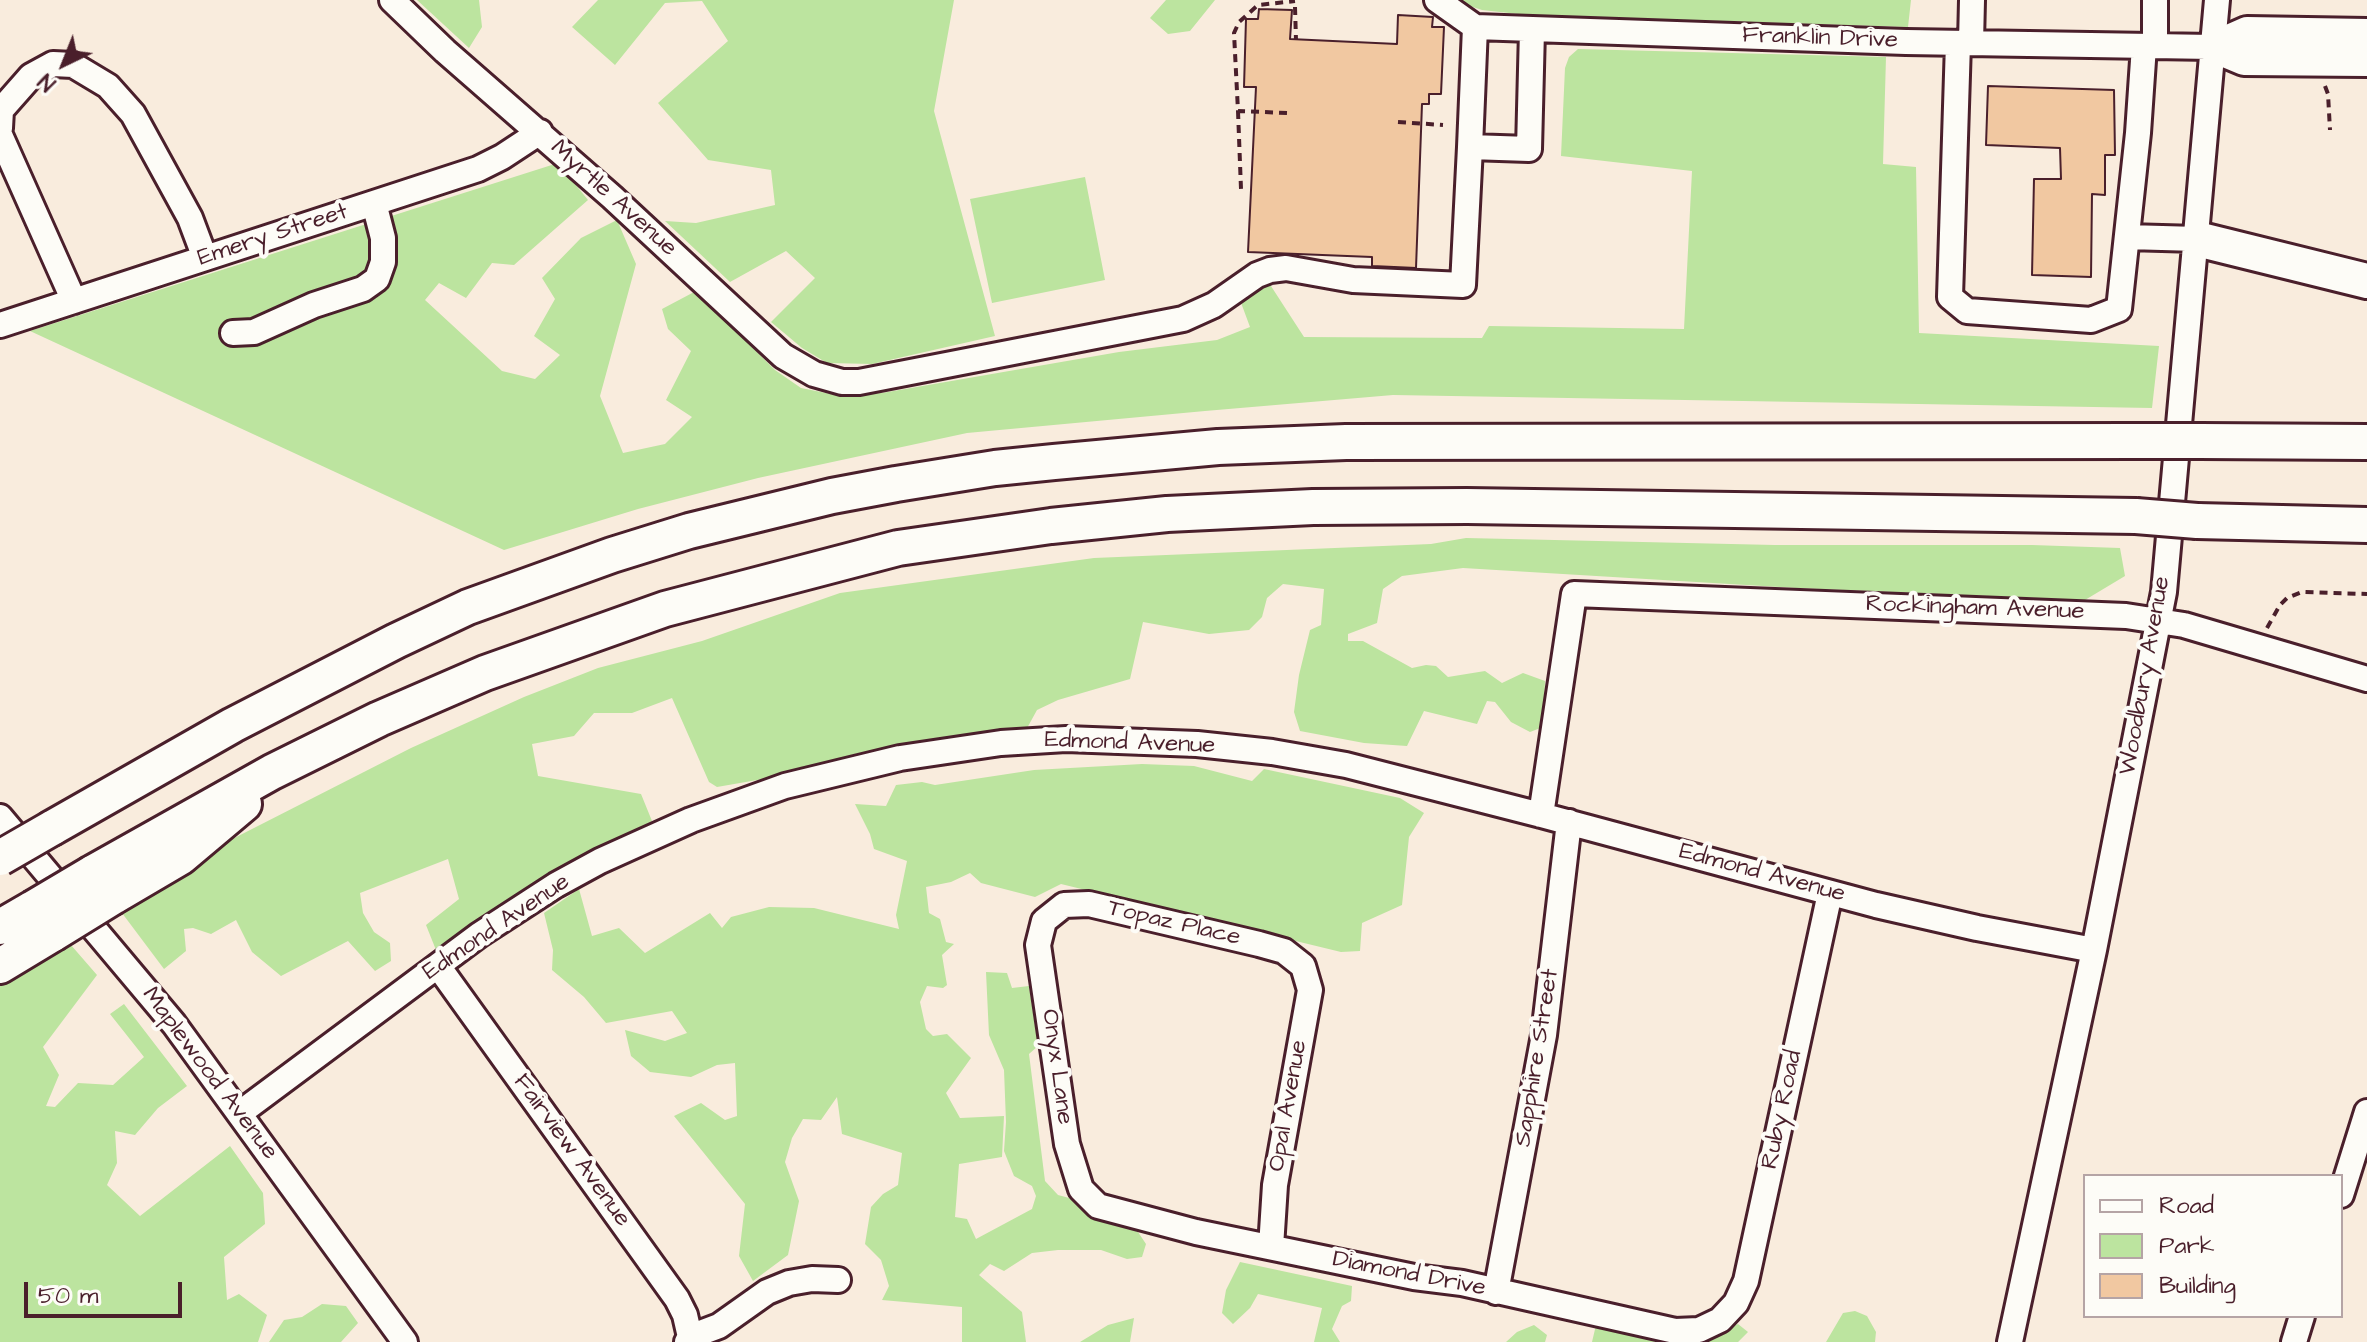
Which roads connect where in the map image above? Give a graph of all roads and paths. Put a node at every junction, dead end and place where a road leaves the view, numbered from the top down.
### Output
1 (392, 0) edge
2 (1437, 0) edge
3 (1972, 0) edge
4 (2140, 0) edge
5 (2155, 0) edge
6 (2217, 0) edge
7 (1295, 4) edge
8 (1475, 27) junction
9 (1532, 30) junction
10 (2367, 34) edge
11 (1296, 40) dead end
12 (1965, 43) junction
13 (2149, 46) junction
14 (2213, 47) junction
15 (2367, 61) edge
16 (2324, 83) dead end
17 (1238, 111) junction
18 (1287, 113) dead end
19 (1398, 122) dead end
20 (1443, 125) dead end
21 (0, 128) edge
22 (2330, 130) dead end
23 (540, 132) junction
24 (0, 135) edge
25 (1470, 147) junction
26 (1241, 189) dead end
27 (374, 203) junction
28 (2127, 237) junction
29 (2197, 239) junction
30 (205, 258) junction
31 (2367, 281) edge
32 (74, 301) junction
33 (0, 325) edge
34 (233, 333) dead end
35 (2367, 442) edge
36 (2367, 525) edge
37 (2367, 594) edge
38 (2159, 620) junction
39 (2259, 646) junction
40 (2367, 679) edge
41 (1541, 815) junction
42 (0, 817) edge
43 (1569, 822) junction
44 (52, 828) junction
45 (0, 849) edge
46 (0, 858) edge
47 (1830, 893) junction
48 (43, 921) junction
49 (1044, 921) joint
50 (0, 927) edge
51 (2094, 950) junction
52 (0, 966) edge
53 (438, 966) junction
54 (1303, 966) joint
55 (2367, 1112) edge
56 (240, 1113) junction
57 (2343, 1189) edge
58 (1098, 1206) joint
59 (1271, 1247) junction
60 (838, 1280) dead end
61 (1496, 1292) junction
62 (2301, 1318) edge
63 (1720, 1320) joint
64 (689, 1339) edge
65 (405, 1342) edge
66 (2010, 1342) edge
67 (2294, 1342) edge

1 - 23 street, Myrtle Avenue
2 - 8 street
3 - 12 street
4 - 5 street
5 - 13 street
6 - 14 street, Woodbury Avenue
7 - 11 path
7 - 17 path
8 - 9 street, Franklin Drive
8 - 25 street
9 - 12 street, Franklin Drive
9 - 25 street
10 - 14 main road
12 - 13 street, Franklin Drive
12 - 28 street
13 - 14 street, Franklin Drive
13 - 28 street
14 - 15 main road
14 - 29 street, Woodbury Avenue
16 - 22 path
17 - 18 path
17 - 26 path
19 - 20 path
21 - 30 street
23 - 25 street, Myrtle Avenue
23 - 27 street, Emery Street
24 - 32 street
27 - 30 street, Emery Street
27 - 34 street
28 - 29 street
29 - 31 highway
29 - 38 street, Woodbury Avenue
30 - 32 street, Emery Street
32 - 33 street, Emery Street
35 - 44 highway, bridge
36 - 48 highway, bridge
37 - 39 path
38 - 39 street, Rockingham Avenue
38 - 41 street, Rockingham Avenue
38 - 51 street, Woodbury Avenue
39 - 40 street, Rockingham Avenue
41 - 43 street, Edmond Avenue
41 - 53 street, Edmond Avenue
42 - 56 street, Maplewood Avenue
43 - 47 street, Edmond Avenue
43 - 61 street, Sapphire Street
44 - 45 highway, bridge
44 - 46 highway, bridge
47 - 51 street, Edmond Avenue
47 - 63 street, Ruby Road
48 - 50 highway
48 - 52 highway
49 - 54 street, Topaz Place
49 - 58 street, Onyx Lane
51 - 66 street, Woodbury Avenue
53 - 56 street, Edmond Avenue
53 - 64 street, Fairview Avenue
54 - 59 street, Opal Avenue
55 - 57 street
56 - 65 street, Maplewood Avenue
58 - 59 street, Diamond Drive
59 - 61 street, Diamond Drive
60 - 64 street
61 - 63 street, Diamond Drive
62 - 67 street

